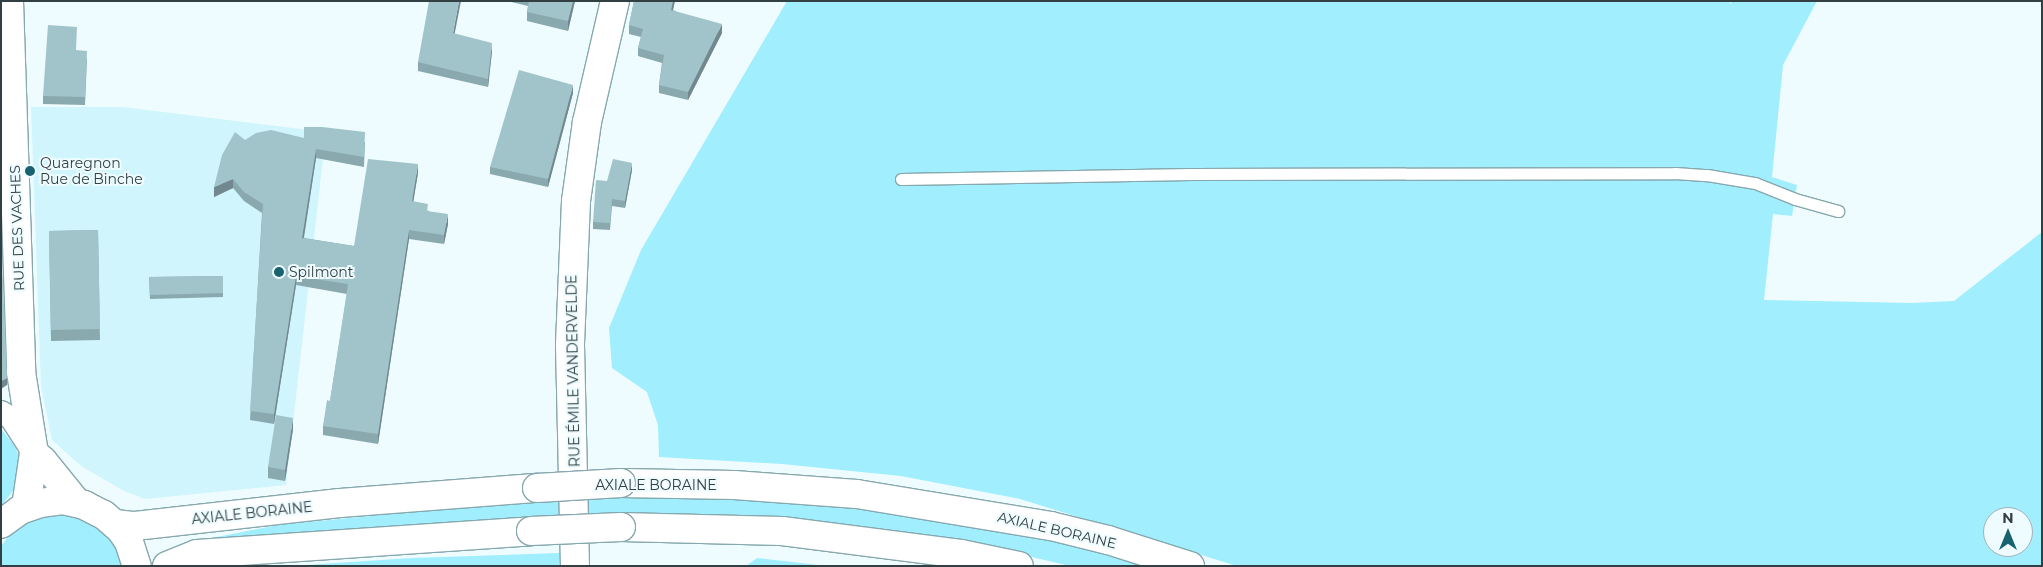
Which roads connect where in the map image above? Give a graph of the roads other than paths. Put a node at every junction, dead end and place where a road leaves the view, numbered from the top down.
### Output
1 (9, 1) edge
2 (615, 1) edge
3 (901, 179) dead end
4 (1838, 211) dead end
5 (1, 412) edge
6 (34, 453) junction
7 (77, 502) junction
8 (26, 507) junction
9 (1, 524) edge
10 (116, 524) junction
11 (137, 566) edge
12 (167, 566) edge
13 (575, 566) edge
14 (1019, 566) edge
15 (1190, 566) edge

1 - 6 main road, RUE DES VACHES
2 - 13 main road, RUE ÉMILE VANDERVELDE
3 - 4 lane
5 - 6 street
6 - 7 main road
6 - 8 main road, RUE DES VACHES
7 - 8 main road
7 - 10 main road
8 - 9 main road
10 - 11 main road
10 - 15 main road, AXIALE BORAINE, bridge
12 - 14 main road, bridge

